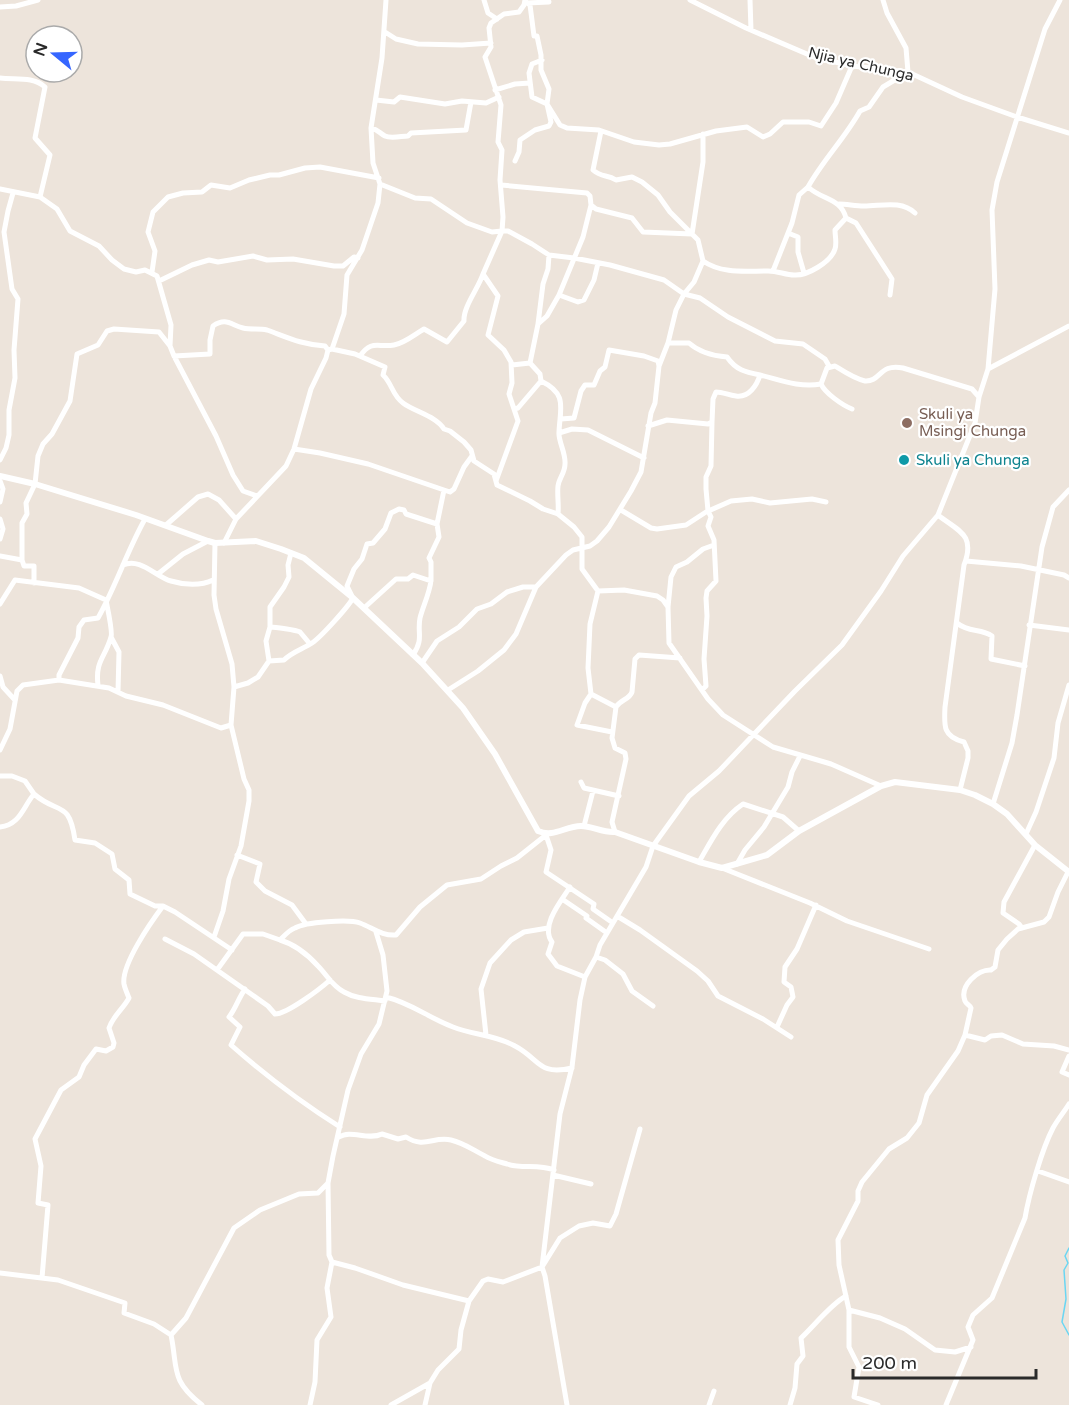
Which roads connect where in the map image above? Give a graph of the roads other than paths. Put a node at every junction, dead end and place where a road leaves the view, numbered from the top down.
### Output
1 (38, 0) edge
2 (386, 0) edge
3 (484, 0) edge
4 (690, 0) edge
5 (750, 0) edge
6 (883, 0) edge
7 (1060, 0) edge
8 (526, 1) edge
9 (549, 2) dead end
10 (0, 7) edge
11 (496, 19) junction
12 (751, 30) junction
13 (385, 32) junction
14 (491, 43) junction
15 (542, 60) junction
16 (852, 66) junction
17 (908, 72) junction
18 (0, 78) edge
19 (530, 82) junction
20 (495, 90) junction
21 (499, 97) junction
22 (376, 100) junction
23 (471, 102) junction
24 (547, 104) junction
25 (1017, 117) junction
26 (371, 128) junction
27 (601, 130) junction
28 (703, 134) junction
29 (1069, 134) edge
30 (514, 161) dead end
31 (380, 181) junction
32 (501, 185) junction
33 (808, 187) junction
34 (0, 189) edge
35 (13, 193) junction
36 (40, 197) junction
37 (839, 204) junction
38 (591, 205) junction
39 (915, 213) dead end
40 (846, 218) junction
41 (502, 231) junction
42 (788, 233) junction
43 (692, 234) junction
44 (549, 255) junction
45 (358, 258) junction
46 (574, 258) junction
47 (703, 261) junction
48 (598, 263) junction
49 (773, 271) junction
50 (152, 272) junction
51 (804, 273) junction
52 (483, 274) junction
53 (159, 281) junction
54 (684, 294) junction
55 (559, 295) junction
56 (890, 295) dead end
57 (538, 324) junction
58 (1069, 326) edge
59 (668, 344) junction
60 (170, 346) junction
61 (330, 349) junction
62 (174, 356) junction
63 (360, 356) junction
64 (530, 363) junction
65 (512, 365) junction
66 (659, 366) junction
67 (830, 366) junction
68 (988, 369) junction
69 (760, 375) junction
70 (541, 381) junction
71 (821, 384) junction
72 (979, 397) junction
73 (514, 409) junction
74 (852, 409) dead end
75 (561, 419) junction
76 (712, 422) junction
77 (648, 426) junction
78 (558, 433) junction
79 (294, 449) junction
80 (472, 456) junction
81 (644, 458) junction
82 (0, 460) edge
83 (0, 476) edge
84 (0, 481) edge
85 (496, 481) junction
86 (35, 484) junction
87 (1069, 489) edge
88 (444, 490) junction
89 (257, 496) junction
90 (0, 502) edge
91 (826, 502) dead end
92 (621, 510) junction
93 (708, 511) junction
94 (558, 514) junction
95 (938, 514) junction
96 (0, 519) edge
97 (145, 519) junction
98 (236, 519) junction
99 (437, 524) junction
100 (166, 525) junction
101 (0, 539) edge
102 (208, 541) junction
103 (215, 543) junction
104 (224, 543) junction
105 (714, 545) junction
106 (581, 548) junction
107 (291, 553) junction
108 (0, 556) edge
109 (22, 560) junction
110 (966, 561) junction
111 (123, 565) junction
112 (1037, 570) junction
113 (158, 574) junction
114 (1069, 578) edge
115 (213, 580) junction
116 (431, 581) junction
117 (34, 583) junction
118 (536, 586) junction
119 (598, 591) junction
120 (353, 598) junction
121 (107, 602) junction
122 (0, 604) edge
123 (364, 608) junction
124 (668, 608) junction
125 (957, 623) junction
126 (1029, 625) junction
127 (270, 627) junction
128 (1069, 630) edge
129 (111, 637) junction
130 (310, 644) junction
131 (414, 655) junction
132 (680, 658) junction
133 (268, 661) junction
134 (422, 663) junction
135 (1025, 666) junction
136 (0, 676) edge
137 (59, 681) junction
138 (98, 685) junction
139 (1069, 685) edge
140 (234, 687) junction
141 (448, 690) junction
142 (702, 690) junction
143 (118, 692) junction
144 (591, 694) junction
145 (14, 699) junction
146 (616, 707) junction
147 (231, 725) junction
148 (612, 732) junction
149 (754, 735) junction
150 (0, 750) edge
151 (800, 756) junction
152 (0, 776) edge
153 (581, 782) dead end
154 (881, 786) junction
155 (960, 790) junction
156 (593, 791) junction
157 (34, 794) junction
158 (619, 796) junction
159 (993, 804) junction
160 (772, 813) junction
161 (584, 826) junction
162 (0, 827) edge
163 (799, 831) junction
164 (615, 832) junction
165 (1026, 834) junction
166 (546, 835) junction
167 (1035, 845) junction
168 (653, 846) junction
169 (237, 855) junction
170 (699, 862) junction
171 (737, 864) junction
172 (722, 868) junction
173 (1069, 872) edge
174 (570, 887) junction
175 (562, 899) junction
176 (816, 905) junction
177 (163, 906) junction
178 (617, 916) junction
179 (613, 923) junction
180 (306, 924) junction
181 (548, 928) junction
182 (1022, 928) junction
183 (376, 932) junction
184 (607, 933) junction
185 (214, 938) junction
186 (165, 939) dead end
187 (280, 940) junction
188 (929, 949) dead end
189 (232, 950) junction
190 (596, 957) junction
191 (217, 970) junction
192 (585, 977) junction
193 (330, 980) junction
194 (245, 989) junction
195 (385, 999) junction
196 (653, 1006) dead end
197 (777, 1027) junction
198 (486, 1035) junction
199 (965, 1035) junction
200 (791, 1037) dead end
201 (1069, 1050) edge
202 (1069, 1056) edge
203 (572, 1068) junction
204 (1069, 1075) edge
205 (1069, 1104) edge
206 (340, 1127) junction
207 (640, 1129) dead end
208 (339, 1137) junction
209 (1038, 1171) junction
210 (553, 1173) junction
211 (328, 1182) junction
212 (1069, 1182) edge
213 (591, 1184) dead end
214 (332, 1262) junction
215 (542, 1267) junction
216 (0, 1273) edge
217 (42, 1278) junction
218 (846, 1296) junction
219 (469, 1301) junction
220 (849, 1310) junction
221 (171, 1335) junction
222 (971, 1346) junction
223 (430, 1383) junction
224 (714, 1391) dead end
225 (202, 1405) edge
226 (310, 1405) edge
227 (391, 1405) edge
228 (424, 1405) edge
229 (567, 1405) edge
230 (709, 1405) edge
231 (790, 1405) edge
232 (878, 1405) edge
233 (946, 1405) edge

1 - 10 street
2 - 13 street
3 - 11 street
4 - 12 street, Njia ya Chunga
5 - 12 street
6 - 17 street
7 - 25 street
8 - 9 street
8 - 11 street
8 - 15 street
11 - 14 street
12 - 16 street, Njia ya Chunga
13 - 14 street
13 - 22 street
14 - 20 street
15 - 19 street
15 - 24 street
16 - 17 street, Njia ya Chunga
16 - 28 street
17 - 25 street, Njia ya Chunga
17 - 33 street
18 - 36 street
19 - 20 street
19 - 24 street
20 - 21 street
21 - 23 street
21 - 32 street
22 - 23 street
22 - 26 street
23 - 26 street
24 - 27 street
24 - 30 street
25 - 29 street, Njia ya Chunga
25 - 68 street
26 - 31 street
27 - 28 street
27 - 43 street
28 - 43 street
31 - 41 street
31 - 45 street
31 - 50 street
32 - 38 street
32 - 41 street
33 - 37 street
33 - 42 street
34 - 35 street
35 - 36 street
35 - 82 street
36 - 50 street
37 - 39 street
37 - 40 street
38 - 43 street
38 - 46 street
40 - 51 street
40 - 56 street
41 - 44 street
41 - 52 street
42 - 49 street
42 - 51 street
43 - 47 street
44 - 46 street
44 - 57 street
45 - 53 street
45 - 61 street
46 - 48 street
46 - 55 street
47 - 49 street
47 - 54 street
48 - 54 street
48 - 55 street
49 - 51 street
50 - 53 street
52 - 63 street
52 - 65 street
53 - 60 street
54 - 59 street
54 - 67 street
55 - 57 street
57 - 64 street
58 - 68 street
59 - 66 street
59 - 69 street
60 - 62 street
60 - 86 street
61 - 62 street
61 - 63 street
61 - 79 street
62 - 89 street
63 - 80 street
64 - 65 street
64 - 70 street
65 - 73 street
66 - 75 street
66 - 77 street
67 - 71 street
67 - 72 street
68 - 72 street
69 - 71 street
69 - 76 street
70 - 73 street
70 - 75 street
71 - 74 street
72 - 95 street
73 - 85 street
75 - 78 street
76 - 77 street
76 - 93 street
77 - 81 street
78 - 81 street
78 - 94 street
79 - 88 street
79 - 89 street
80 - 85 street
80 - 88 street
81 - 92 street
83 - 86 street
84 - 90 street
85 - 94 street
86 - 97 street
86 - 109 street
87 - 112 street
88 - 99 street
89 - 98 street
91 - 93 street
92 - 93 street
92 - 106 street
93 - 105 street
94 - 106 street
95 - 110 street
95 - 149 street
96 - 101 street
97 - 100 street
97 - 111 street
98 - 100 street
98 - 104 street
99 - 116 street
99 - 120 street
100 - 102 street
102 - 103 street
102 - 113 street
103 - 104 street
103 - 115 street
104 - 107 street
105 - 124 street
105 - 142 street
106 - 118 street
106 - 119 street
107 - 120 street
107 - 127 street
108 - 109 street
109 - 117 street
110 - 112 street
110 - 125 street
111 - 113 street
111 - 121 street
112 - 114 street
112 - 126 street
113 - 115 street
115 - 140 street
116 - 123 street
116 - 131 street
117 - 121 street
117 - 122 street
118 - 134 street
118 - 141 street
119 - 124 street
119 - 144 street
120 - 123 street
120 - 130 street
121 - 129 street
121 - 137 street
123 - 131 street
124 - 132 street
125 - 135 street
125 - 155 street
126 - 128 street
126 - 135 street
127 - 130 street
127 - 133 street
129 - 138 street
129 - 143 street
130 - 133 street
131 - 134 street
132 - 142 street
132 - 146 street
133 - 140 street
134 - 141 street
135 - 159 street
136 - 145 street
137 - 138 street
137 - 145 street
138 - 143 street
139 - 165 street
140 - 147 street
141 - 166 street
142 - 149 street
143 - 147 street
144 - 146 street
144 - 148 street
145 - 150 street
146 - 148 street
147 - 169 street
148 - 158 street
149 - 151 street
149 - 168 street
151 - 154 street
151 - 160 street
152 - 157 street
153 - 156 street
154 - 155 street
154 - 163 street
155 - 159 street
156 - 158 street
156 - 161 street
157 - 162 street
157 - 177 street
158 - 164 street
159 - 165 street
160 - 163 street
160 - 170 street
160 - 171 street
161 - 164 street
161 - 166 street
163 - 171 street
164 - 168 street
165 - 167 street
166 - 174 street
166 - 183 street
167 - 173 street
167 - 182 street
168 - 170 street
168 - 178 street
169 - 180 street
169 - 185 street
170 - 172 street
171 - 172 street
172 - 176 street
173 - 182 street
174 - 175 street
174 - 179 street
175 - 181 street
175 - 184 street
176 - 188 street
176 - 197 street
177 - 185 street
177 - 217 street
178 - 179 street
178 - 197 street
179 - 184 street
180 - 183 street
180 - 187 street
181 - 192 street
181 - 198 street
182 - 199 street
183 - 195 street
184 - 190 street
185 - 189 street
186 - 191 street
187 - 189 street
187 - 193 street
189 - 191 street
190 - 192 street
190 - 196 street
191 - 194 street
192 - 203 street
193 - 194 street
193 - 195 street
194 - 206 street
195 - 198 street
195 - 206 street
197 - 200 street
198 - 203 street
199 - 201 street
199 - 218 street
202 - 204 street
203 - 210 street
205 - 209 street
206 - 208 street
207 - 215 street
208 - 210 street
208 - 211 street
209 - 212 street
209 - 222 street
210 - 213 street
210 - 215 street
211 - 214 street
211 - 221 street
214 - 219 street
214 - 226 street
215 - 219 street
215 - 229 street
216 - 217 street
217 - 221 street
218 - 220 street
218 - 231 street
219 - 223 street
220 - 222 street
220 - 232 street
221 - 225 street
222 - 233 street
223 - 227 street
223 - 228 street
224 - 230 street

